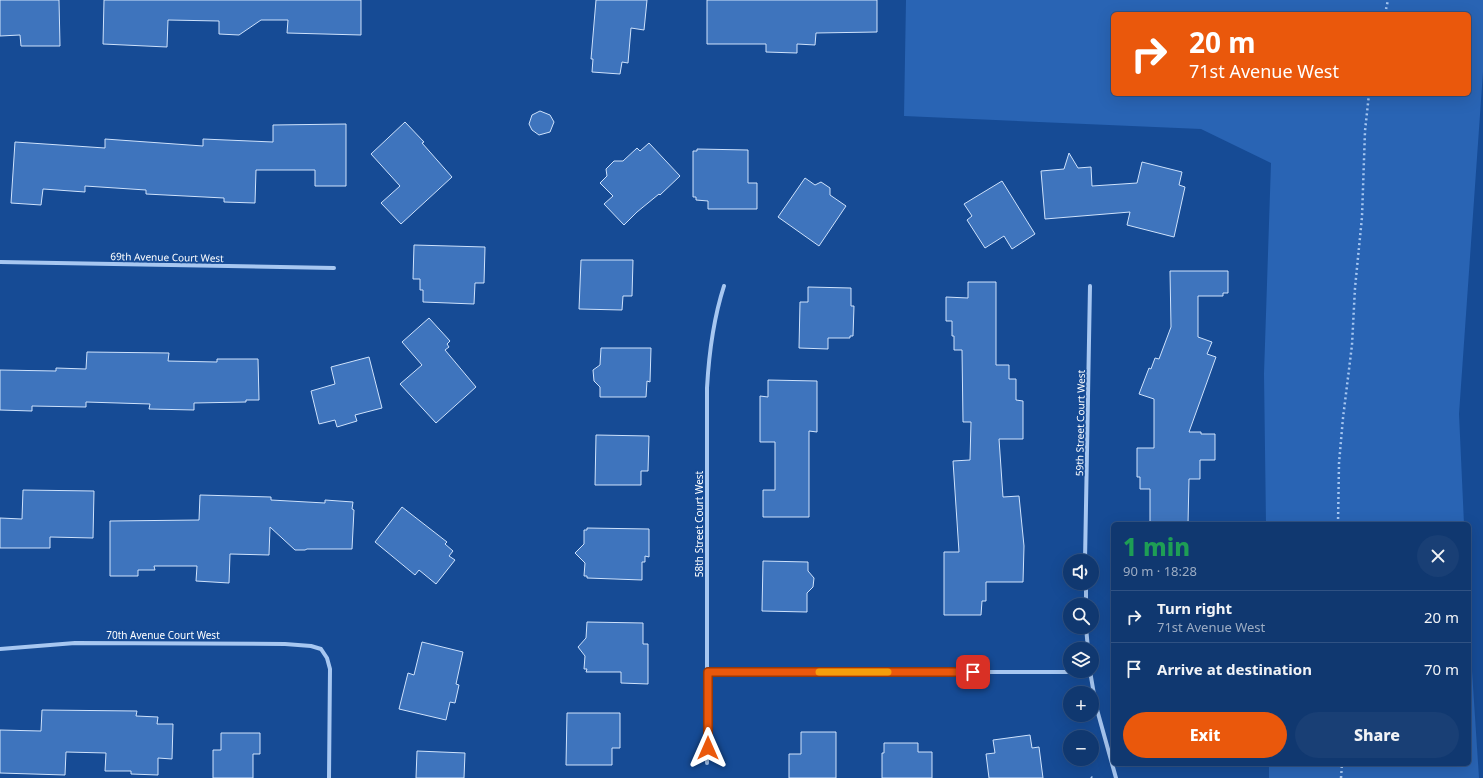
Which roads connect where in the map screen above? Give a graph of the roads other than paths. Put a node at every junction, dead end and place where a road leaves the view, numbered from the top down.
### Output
1 (0, 262) edge
2 (334, 268) dead end
3 (724, 286) dead end
4 (1090, 286) dead end
5 (1086, 554) edge
6 (2, 648) edge
7 (708, 672) junction
8 (1063, 672) edge
9 (1091, 678) edge
10 (1111, 760) edge
11 (707, 763) dead end
12 (1113, 766) edge
13 (329, 778) edge
14 (1116, 778) edge

1 - 2 street, 69th Avenue Court West
3 - 7 street, 58th Street Court West
4 - 5 street, 59th Street Court West
6 - 13 street, 70th Avenue Court West
7 - 8 street
7 - 11 street, 58th Street Court West
9 - 10 street
12 - 14 street

